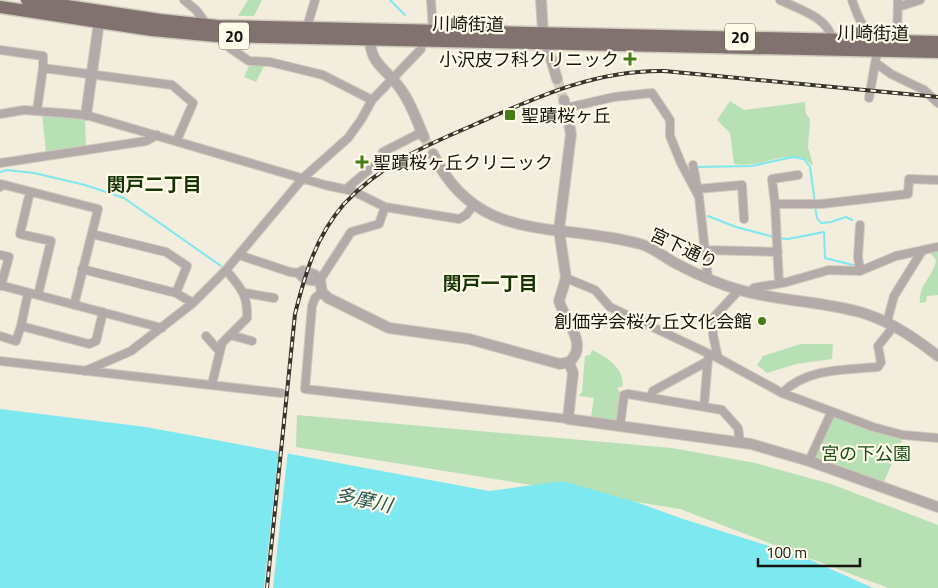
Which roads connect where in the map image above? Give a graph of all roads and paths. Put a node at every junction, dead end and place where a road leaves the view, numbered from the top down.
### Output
1 (27, 0) edge
2 (184, 0) edge
3 (314, 0) edge
4 (431, 0) edge
5 (541, 0) edge
6 (780, 0) edge
7 (852, 0) edge
8 (920, 0) edge
9 (898, 3) edge
10 (0, 7) edge
11 (100, 11) edge
12 (206, 24) junction
13 (307, 28) junction
14 (433, 30) junction
15 (369, 34) junction
16 (226, 36) junction
17 (544, 38) junction
18 (832, 39) junction
19 (422, 41) junction
20 (938, 42) edge
21 (0, 50) edge
22 (878, 51) junction
23 (938, 52) edge
24 (43, 68) junction
25 (92, 74) junction
26 (557, 78) tunnel mouth
27 (392, 79) junction
28 (869, 98) dead end
29 (372, 100) junction
30 (938, 103) edge
31 (565, 104) joint
32 (38, 110) junction
33 (0, 114) edge
34 (86, 115) junction
35 (423, 134) joint
36 (157, 135) junction
37 (177, 140) junction
38 (433, 154) tunnel mouth
39 (0, 163) edge
40 (693, 165) dead end
41 (798, 175) dead end
42 (303, 178) junction
43 (938, 180) edge
44 (0, 187) edge
45 (346, 189) junction
46 (30, 192) junction
47 (698, 193) junction
48 (775, 204) junction
49 (473, 206) junction
50 (385, 207) junction
51 (744, 219) dead end
52 (860, 225) dead end
53 (559, 230) junction
54 (92, 234) junction
55 (938, 247) edge
56 (706, 250) junction
57 (922, 251) junction
58 (778, 252) junction
59 (0, 254) edge
60 (239, 255) junction
61 (859, 268) junction
62 (82, 269) junction
63 (226, 270) junction
64 (566, 278) junction
65 (708, 278) junction
66 (320, 280) junction
67 (779, 283) junction
68 (1, 286) edge
69 (744, 291) junction
70 (322, 292) junction
71 (28, 293) junction
72 (176, 293) junction
73 (245, 293) junction
74 (40, 296) junction
75 (274, 298) dead end
76 (193, 304) junction
77 (74, 305) junction
78 (103, 312) junction
79 (891, 324) junction
80 (21, 326) junction
81 (162, 328) junction
82 (230, 335) junction
83 (0, 336) edge
84 (206, 336) dead end
85 (252, 341) dead end
86 (220, 352) junction
87 (938, 356) edge
88 (708, 357) junction
89 (718, 358) junction
90 (0, 362) edge
91 (569, 362) junction
92 (84, 370) junction
93 (212, 384) junction
94 (281, 393) dead end
95 (782, 393) junction
96 (650, 398) junction
97 (704, 406) junction
98 (831, 413) junction
99 (568, 419) junction
100 (620, 426) junction
101 (938, 438) edge
102 (740, 442) junction
103 (809, 461) junction
104 (938, 507) edge

1 - 11 main road, 川崎街道 / 20
2 - 12 street
3 - 13 street
4 - 14 street
5 - 17 street
6 - 18 street
7 - 22 street
8 - 9 street
9 - 22 street
10 - 11 main road, 川崎街道 / 20
11 - 12 main road, 川崎街道 / 20
11 - 16 main road, 川崎街道 / 20
11 - 25 street
12 - 13 main road, 川崎街道 / 20
12 - 16 street
13 - 15 main road, 川崎街道 / 20
14 - 15 main road, 川崎街道 / 20
14 - 17 main road, 川崎街道 / 20
15 - 16 main road, 川崎街道 / 20
15 - 19 main road, 川崎街道 / 20
15 - 27 street
16 - 29 street
17 - 18 main road, 川崎街道 / 20
17 - 19 main road, 川崎街道 / 20
17 - 22 main road, 川崎街道 / 20
17 - 26 street
18 - 22 main road, 川崎街道 / 20
19 - 27 street
20 - 22 main road, 川崎街道 / 20
21 - 24 street
22 - 23 main road, 川崎街道 / 20
22 - 28 street
22 - 30 street
24 - 25 street
24 - 32 street
25 - 34 street
25 - 37 street
27 - 29 street
27 - 35 street
29 - 42 street
31 - 47 street
31 - 53 street
32 - 33 street
32 - 34 street
34 - 36 street
35 - 45 street
36 - 37 street
36 - 39 street
37 - 42 street
38 - 49 street, 宮下通り
40 - 47 street
41 - 48 street
42 - 45 street
42 - 60 street
43 - 48 street
44 - 46 street
45 - 50 street
46 - 54 street
46 - 74 street
47 - 51 street
47 - 56 street
48 - 58 street
49 - 50 street
49 - 53 street, 宮下通り
50 - 66 street
52 - 61 street
53 - 64 street
53 - 65 street, 宮下通り
54 - 62 street
54 - 72 street
55 - 57 street
56 - 58 street
56 - 65 street
57 - 61 street
57 - 79 street
58 - 67 street
59 - 68 street
60 - 63 street
60 - 66 street
61 - 67 street
62 - 72 street
62 - 77 street
63 - 73 street
63 - 76 street
64 - 88 street
64 - 91 street
65 - 69 street, 宮下通り
66 - 70 street
67 - 69 street
68 - 71 street
69 - 79 street, 宮下通り
69 - 89 street
70 - 91 street
70 - 99 street
71 - 74 street
71 - 80 street
72 - 76 street
73 - 75 street
73 - 82 street
74 - 77 street
76 - 81 street
77 - 78 street
78 - 80 street
78 - 81 street
79 - 87 street, 宮下通り
79 - 95 street
80 - 83 street
81 - 92 street
82 - 85 street
82 - 86 street
84 - 86 street
86 - 93 street
88 - 89 street
88 - 96 street
88 - 97 street
89 - 95 street
90 - 92 street
91 - 99 street
92 - 93 street
93 - 94 street
95 - 98 street
96 - 97 street
96 - 100 street
97 - 102 street
98 - 101 street
98 - 103 street
99 - 100 street
100 - 102 street
102 - 103 street
103 - 104 street

